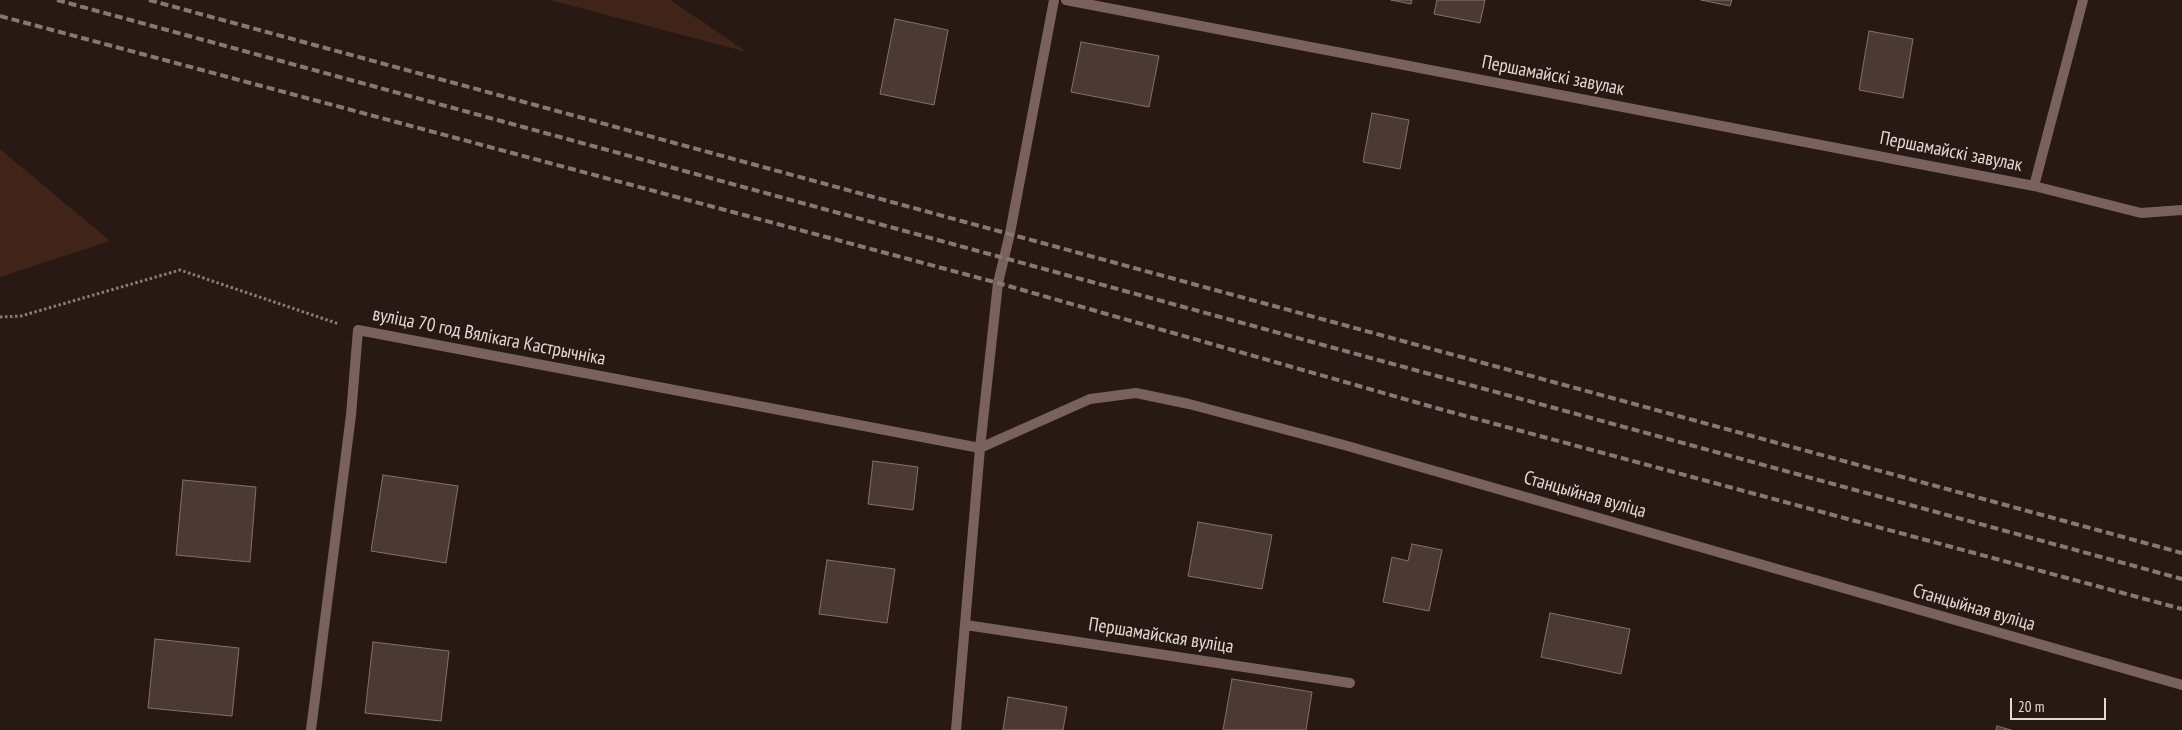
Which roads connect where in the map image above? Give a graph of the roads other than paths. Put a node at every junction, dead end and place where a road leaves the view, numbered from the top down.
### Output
1 (1054, 0) edge
2 (1066, 0) edge
3 (2083, 0) edge
4 (2034, 186) junction
5 (2182, 210) edge
6 (980, 448) junction
7 (966, 624) junction
8 (1350, 682) dead end
9 (2182, 685) edge
10 (311, 730) edge
11 (956, 730) edge

1 - 6 street
2 - 4 street, Першамайскі завулак
3 - 4 street, Першамайскі завулак
4 - 5 street, Першамайскі завулак
6 - 7 street
6 - 9 street, Станцыйная вуліца
6 - 10 street, вуліца 70 год Вялікага Кастрычніка
7 - 8 street, Першамайская вуліца
7 - 11 street

